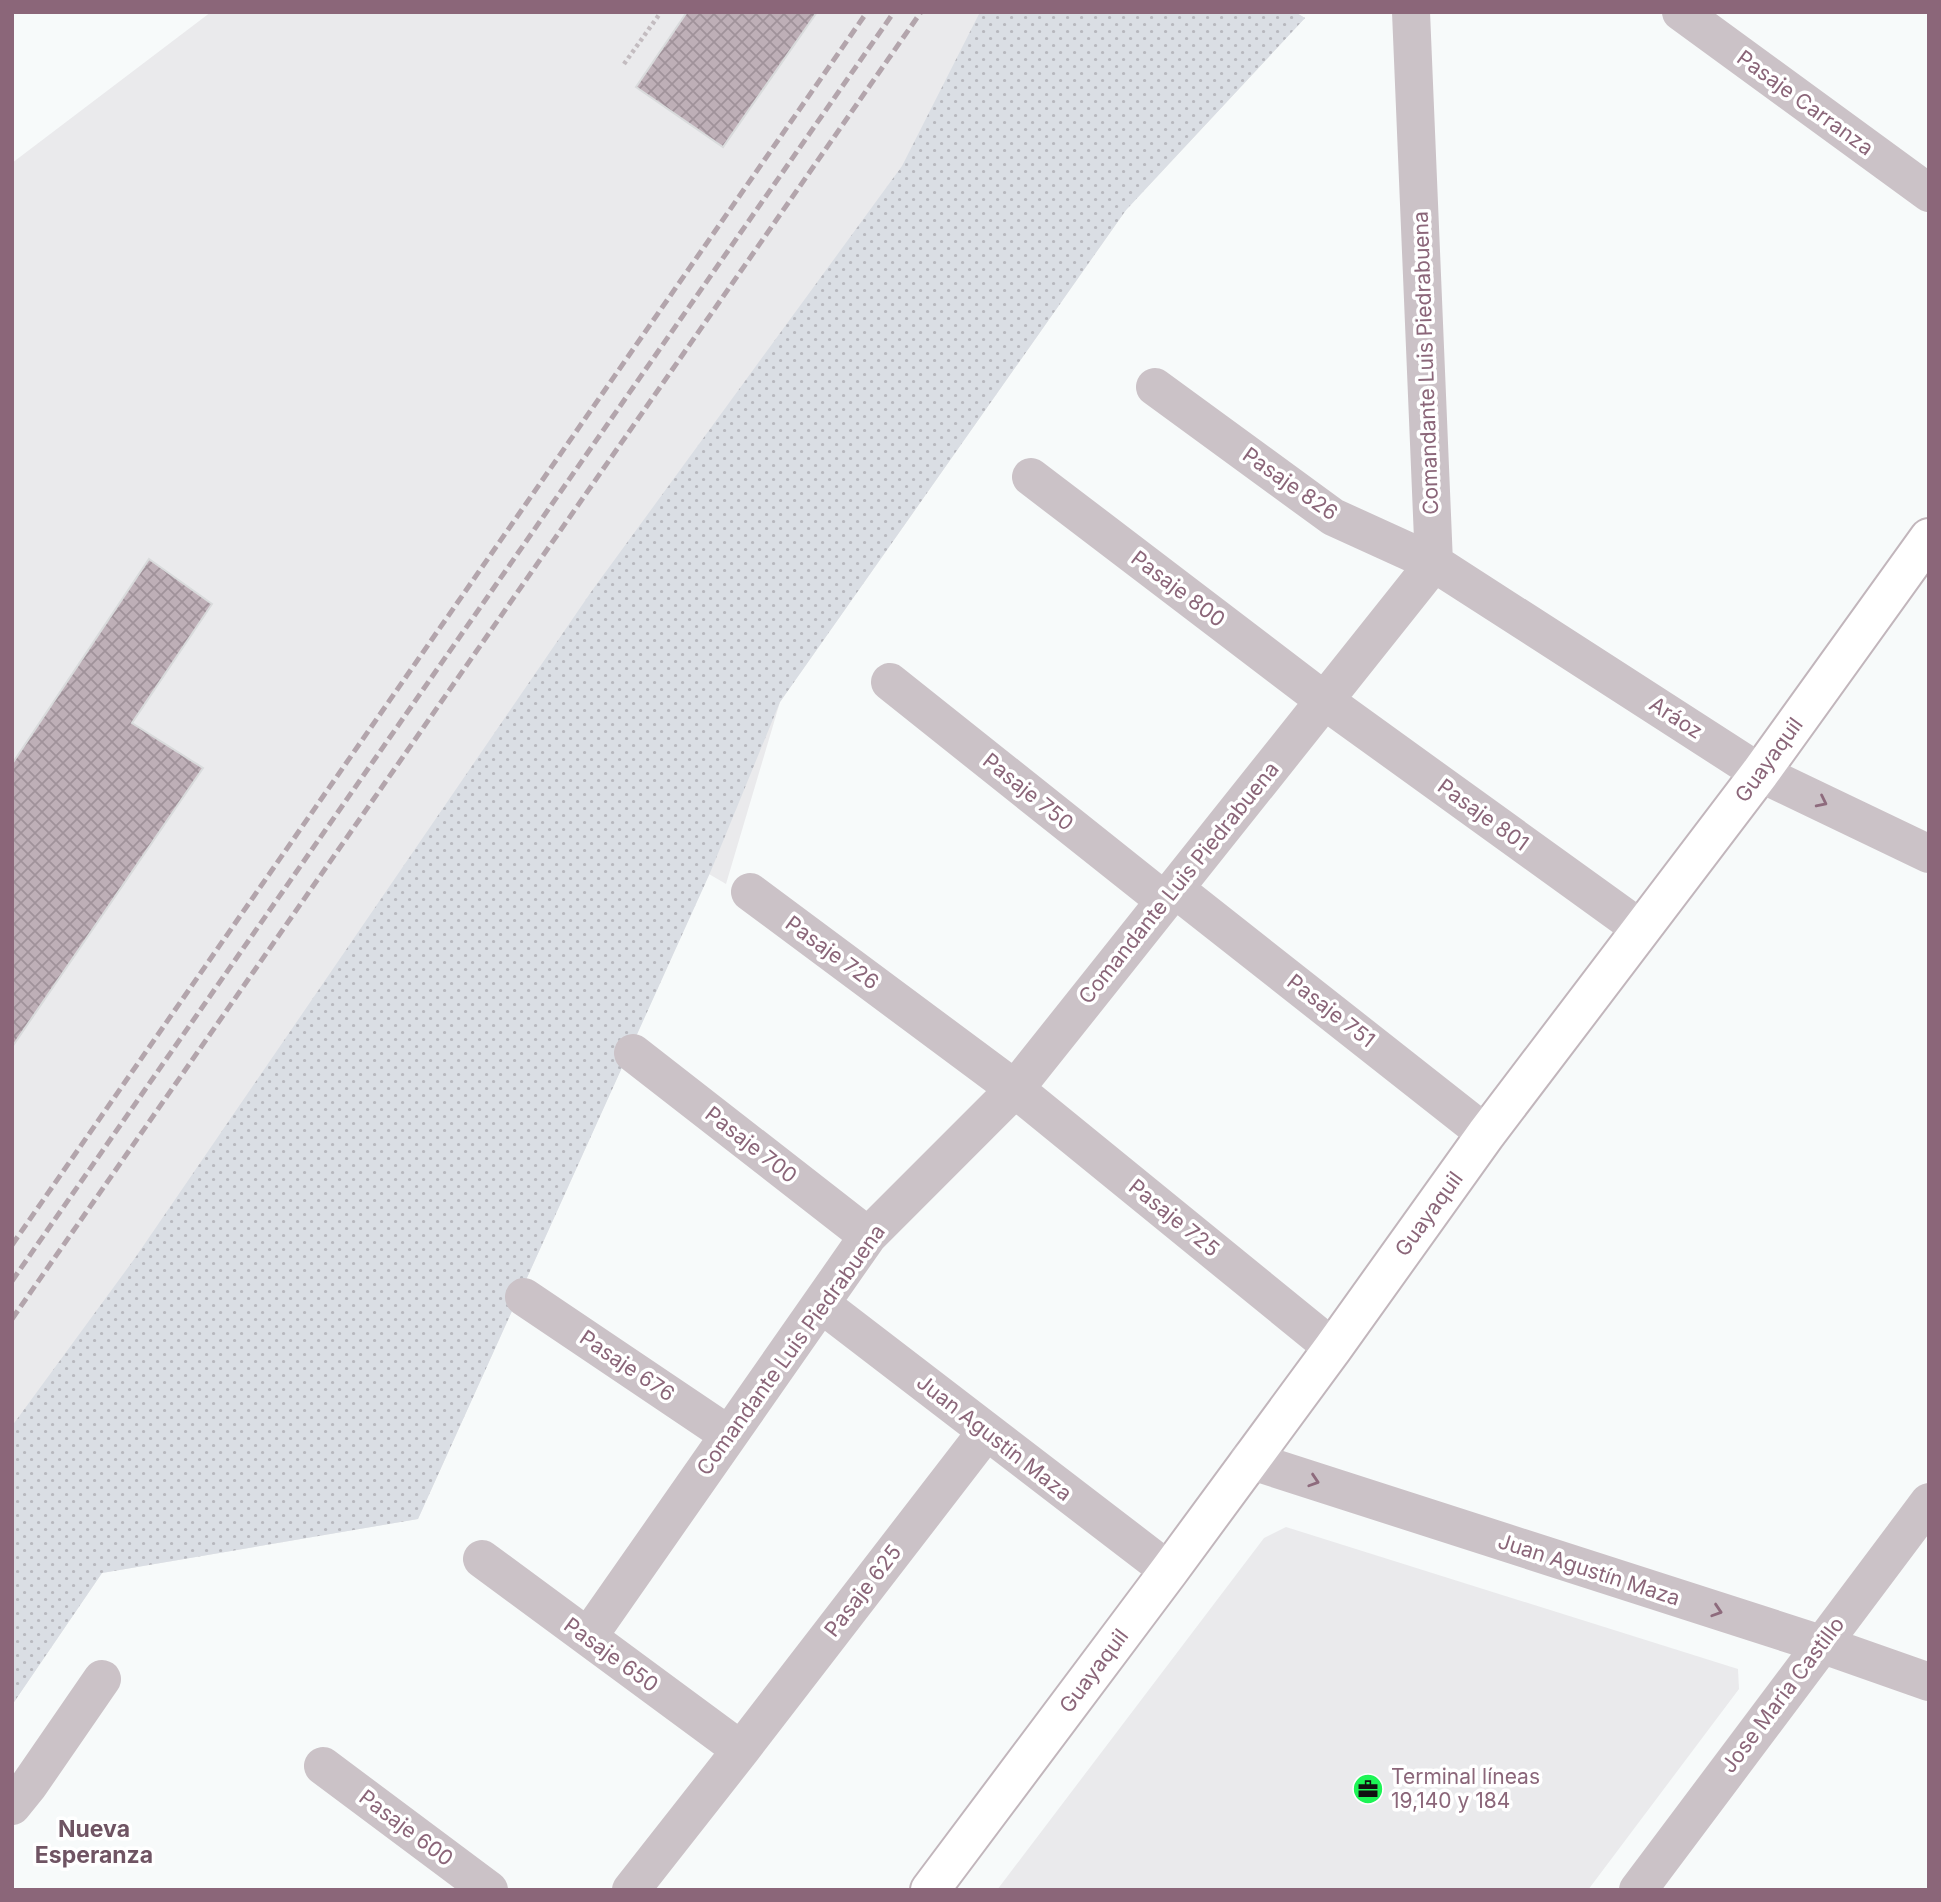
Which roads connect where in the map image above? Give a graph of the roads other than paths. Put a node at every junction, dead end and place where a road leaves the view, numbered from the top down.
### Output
1 (1411, 12) edge
2 (1681, 12) edge
3 (1929, 193) edge
4 (1155, 387) dead end
5 (1031, 477) dead end
6 (1929, 538) edge
7 (1434, 563) junction
8 (890, 682) dead end
9 (1325, 701) junction
10 (1760, 773) junction
11 (1929, 854) edge
12 (750, 892) dead end
13 (1170, 895) junction
14 (1642, 929) junction
15 (634, 1053) dead end
16 (1015, 1089) junction
17 (1486, 1134) junction
18 (868, 1236) junction
19 (524, 1297) dead end
20 (821, 1304) junction
21 (1334, 1348) junction
22 (986, 1432) junction
23 (729, 1435) junction
24 (1249, 1461) junction
25 (1929, 1502) edge
26 (482, 1559) dead end
27 (1169, 1571) junction
28 (588, 1637) junction
29 (1821, 1644) junction
30 (102, 1679) dead end
31 (1929, 1682) edge
32 (741, 1750) junction
33 (323, 1766) dead end
34 (12, 1806) edge
35 (1649, 1886) edge
36 (489, 1890) edge
37 (631, 1890) edge
38 (930, 1890) edge

1 - 7 street, Comandante Luis Piedrabuena
2 - 3 street, Pasaje Carranza
4 - 7 street, Pasaje 826
5 - 9 street, Pasaje 800
6 - 10 street, Guayaquil
7 - 9 street, Comandante Luis Piedrabuena
7 - 10 street, Aráoz
8 - 13 street, Pasaje 750
9 - 13 street, Comandante Luis Piedrabuena
9 - 14 street, Pasaje 801
10 -> 11 street, Aráoz
10 - 14 street, Guayaquil
12 - 16 street, Pasaje 726
13 - 16 street, Comandante Luis Piedrabuena
13 - 17 street, Pasaje 751
14 - 17 street, Guayaquil
15 - 18 street, Pasaje 700
16 - 18 street, Comandante Luis Piedrabuena
16 - 21 street, Pasaje 725
17 - 21 street, Guayaquil
18 - 20 street, Comandante Luis Piedrabuena
19 - 23 street, Pasaje 676
20 - 22 street, Juan Agustín Maza
20 - 23 street, Comandante Luis Piedrabuena
21 - 24 street, Guayaquil
22 - 27 street, Juan Agustín Maza
22 - 32 street, Pasaje 625
23 - 28 street, Comandante Luis Piedrabuena
24 - 27 street, Guayaquil
24 -> 29 street, Juan Agustín Maza
25 - 29 street, Jose Maria Castillo
26 - 28 street, Pasaje 650
27 - 38 street, Guayaquil
28 - 32 street, Pasaje 650
29 - 31 street, Juan Agustín Maza
29 - 35 street, Jose Maria Castillo
30 - 34 street
32 - 37 street
33 - 36 street, Pasaje 600

